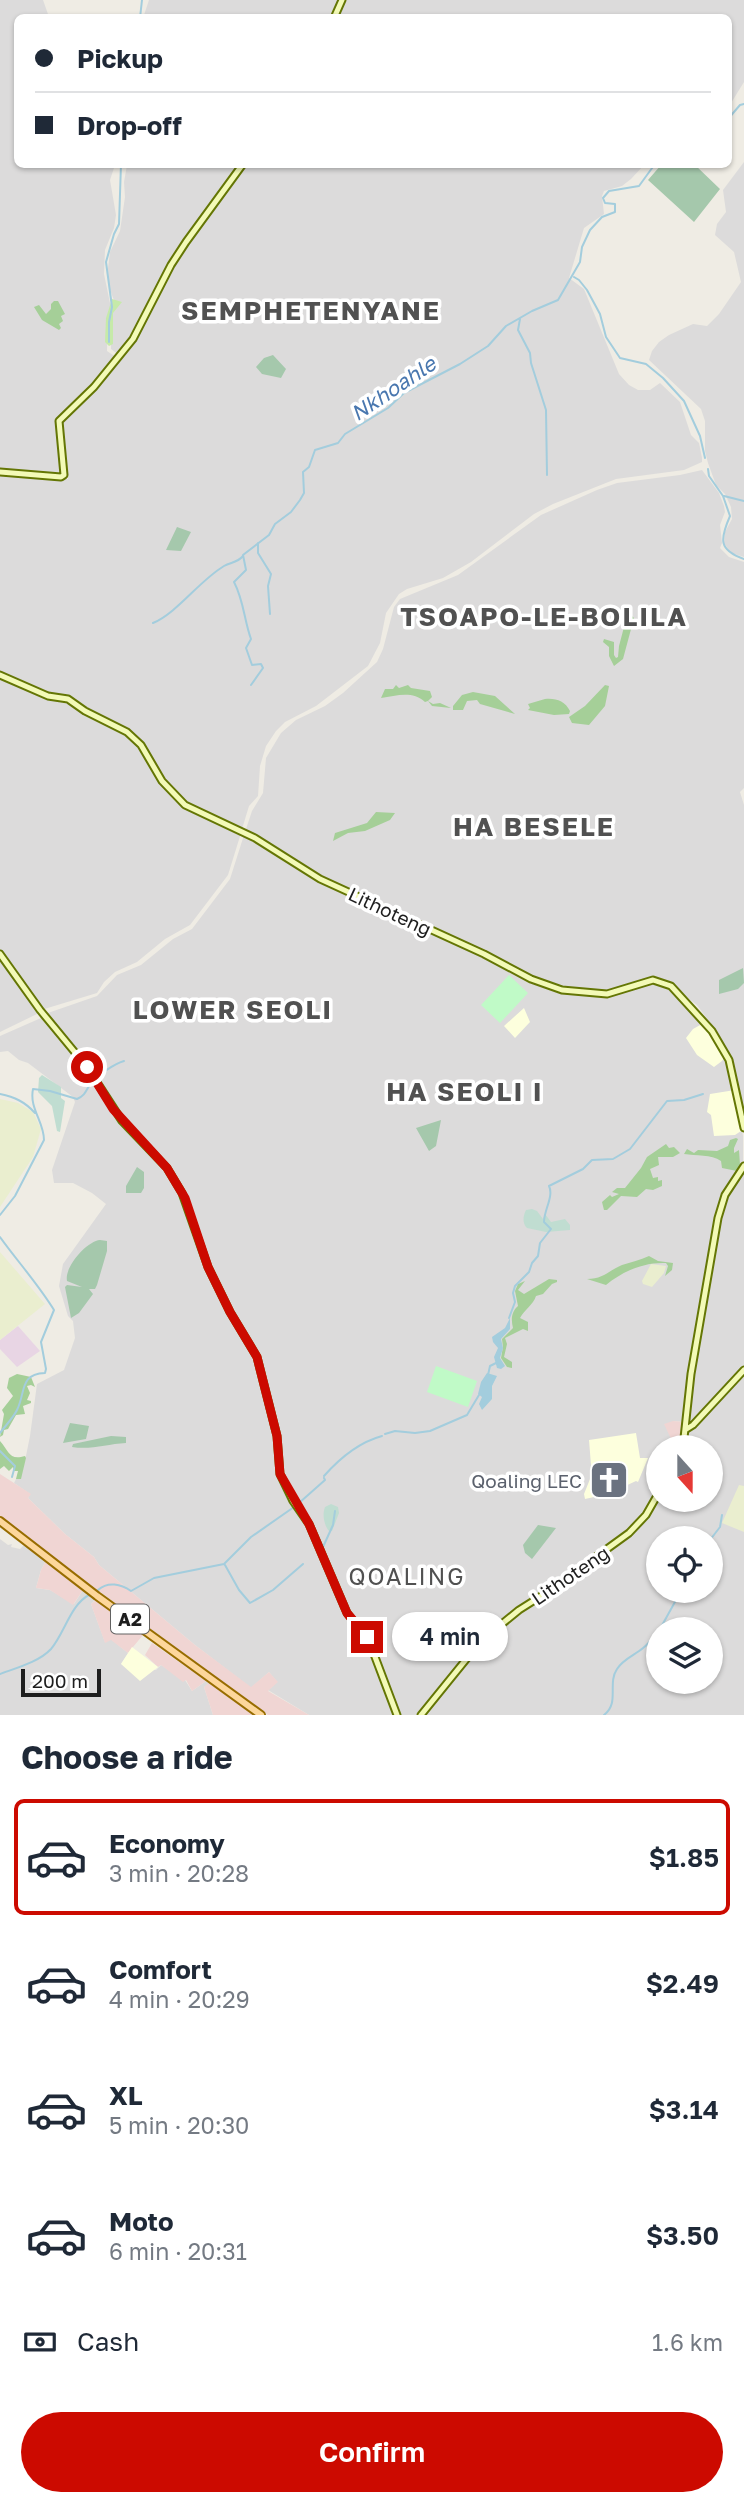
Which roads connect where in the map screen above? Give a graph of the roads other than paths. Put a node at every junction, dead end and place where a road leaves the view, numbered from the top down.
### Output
1 (240, 168) edge
2 (0, 472) edge
3 (0, 675) edge
4 (0, 954) edge
5 (744, 1128) edge
6 (744, 1166) edge
7 (744, 1370) edge
8 (685, 1430) junction
9 (684, 1435) edge
10 (646, 1512) edge
11 (0, 1521) edge
12 (261, 1715) edge
13 (397, 1715) edge
14 (421, 1715) edge

1 - 2 main road
3 - 5 main road, Lithoteng
4 - 13 main road
6 - 8 main road
7 - 8 main road
8 - 9 main road
10 - 14 main road, Lithoteng
11 - 12 main road, A2

